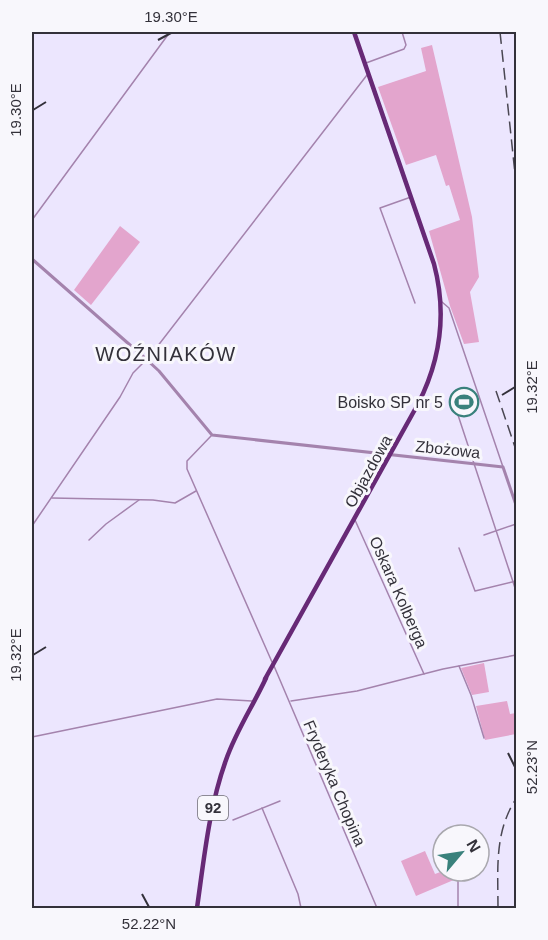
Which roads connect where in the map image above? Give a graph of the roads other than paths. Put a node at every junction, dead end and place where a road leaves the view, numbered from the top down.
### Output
1 (170, 32) edge
2 (354, 32) edge
3 (402, 32) edge
4 (365, 63) junction
5 (368, 74) junction
6 (411, 197) junction
7 (32, 220) edge
8 (32, 260) edge
9 (441, 301) junction
10 (415, 303) dead end
11 (147, 359) junction
12 (457, 412) dead end
13 (212, 435) junction
14 (391, 455) junction
15 (474, 464) junction
16 (503, 466) junction
17 (197, 491) junction
18 (52, 498) junction
19 (140, 500) junction
20 (516, 505) edge
21 (354, 520) junction
22 (516, 524) edge
23 (32, 526) edge
24 (496, 531) junction
25 (483, 534) dead end
26 (89, 540) dead end
27 (459, 548) dead end
28 (515, 581) edge
29 (516, 591) edge
30 (516, 655) edge
31 (274, 664) junction
32 (459, 666) junction
33 (424, 674) junction
34 (253, 701) junction
35 (290, 701) junction
36 (32, 737) edge
37 (484, 738) dead end
38 (280, 801) dead end
39 (262, 808) junction
40 (233, 820) dead end
41 (458, 883) edge
42 (197, 909) edge
43 (301, 909) edge
44 (377, 909) edge
45 (458, 909) edge

1 - 7 street
2 - 4 main road, 92
3 - 4 street
4 - 5 main road, 92
5 - 6 main road, 92
5 - 11 street
6 - 9 main road, 92
6 - 10 street
8 - 11 street
9 - 14 main road, Objazdowa / 92
9 - 16 street
11 - 13 street
11 - 18 street
12 - 15 street
13 - 14 street, Zbożowa
13 - 17 street, Fryderyka Chopina
14 - 15 street, Zbożowa
14 - 21 main road, Objazdowa / 92
15 - 16 street, Zbożowa
15 - 24 street
16 - 20 street
17 - 19 street
17 - 31 street, Fryderyka Chopina
18 - 19 street
18 - 23 street
19 - 26 street
21 - 31 main road, Objazdowa / 92
21 - 33 street, Oskara Kolberga
22 - 24 street
24 - 25 street
24 - 28 street
27 - 28 street
28 - 29 street
30 - 32 street
31 - 34 main road, Objazdowa / 92
31 - 35 street, Fryderyka Chopina
32 - 33 street
32 - 37 street
33 - 35 street
34 - 36 street
34 - 42 main road, Objazdowa / 92
35 - 44 street, Fryderyka Chopina
38 - 39 street
39 - 40 street
39 - 43 street
41 - 45 street

